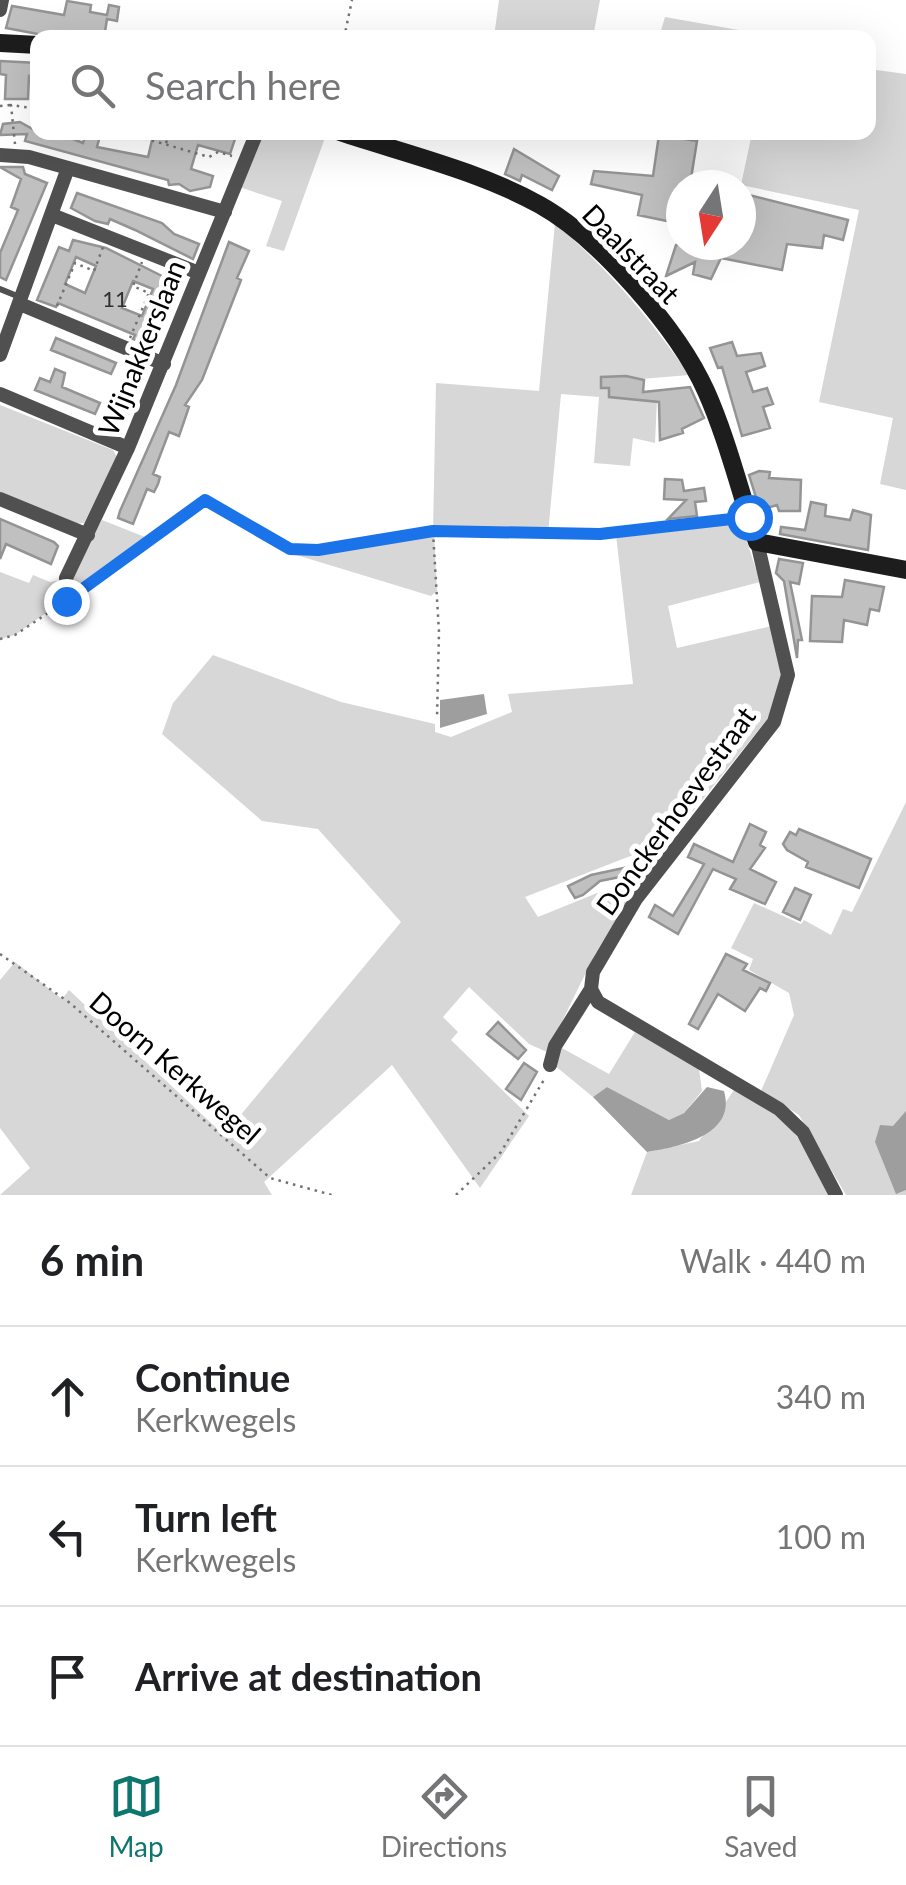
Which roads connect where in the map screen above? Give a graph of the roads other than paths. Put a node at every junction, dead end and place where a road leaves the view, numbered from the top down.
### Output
1 (2, 0) edge
2 (0, 10) edge
3 (0, 43) edge
4 (30, 45) edge
5 (253, 140) edge
6 (363, 140) edge
7 (8, 155) edge
8 (68, 168) junction
9 (224, 212) junction
10 (52, 215) junction
11 (200, 273) junction
12 (0, 289) edge
13 (21, 301) junction
14 (0, 355) edge
15 (164, 364) junction
16 (0, 394) edge
17 (128, 448) junction
18 (0, 499) edge
19 (88, 535) junction
20 (757, 542) junction
21 (906, 570) edge
22 (66, 578) dead end
23 (591, 989) junction
24 (550, 1065) road end
25 (836, 1195) edge

1 - 2 street
3 - 4 street
5 - 9 street, Wijnakkerslaan
6 - 20 street, Daalstraat
7 - 8 street
8 - 9 street
8 - 10 street
9 - 11 street, Wijnakkerslaan
10 - 11 street
10 - 13 street
11 - 15 street, Wijnakkerslaan
12 - 13 lane
13 - 14 street
13 - 15 street
15 - 17 street, Wijnakkerslaan
16 - 17 street
17 - 19 street, Wijnakkerslaan
18 - 19 street
19 - 22 street, Wijnakkerslaan
20 - 21 street
20 - 23 street, Donckerhoevestraat
23 - 24 street, Donckerhoevestraat
23 - 25 street

